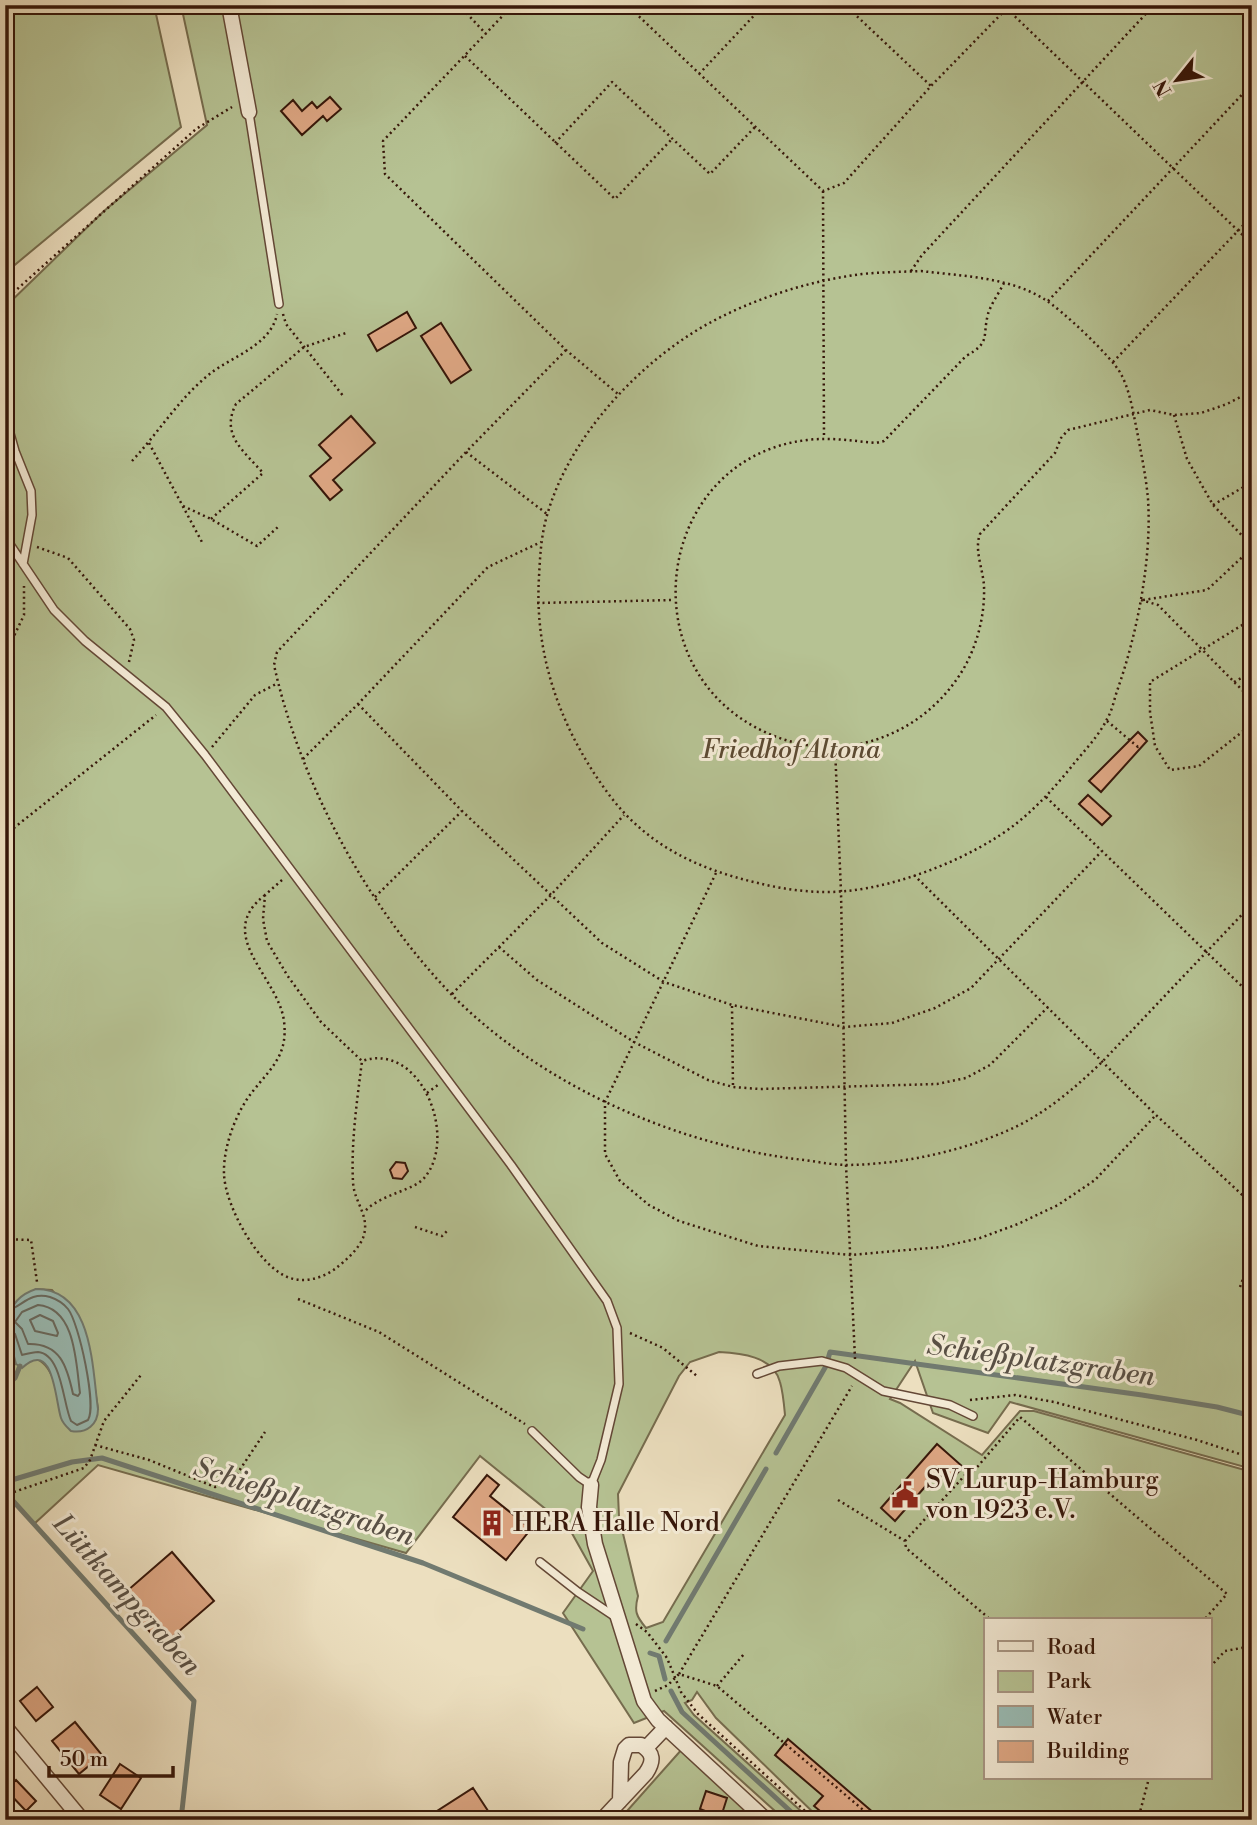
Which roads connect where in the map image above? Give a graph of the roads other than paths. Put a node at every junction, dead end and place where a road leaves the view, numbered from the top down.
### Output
1 (229, 5) edge
2 (248, 105) joint
3 (279, 304) road end
4 (5, 416) edge
5 (5, 537) edge
6 (23, 564) junction
7 (757, 1374) dead end
8 (973, 1416) dead end
9 (532, 1432) road end
10 (592, 1485) junction
11 (540, 1562) dead end
12 (617, 1618) junction
13 (5, 1727) edge
14 (666, 1727) junction
15 (646, 1748) junction
16 (620, 1801) junction
17 (82, 1820) edge
18 (602, 1820) edge
19 (766, 1820) edge

1 - 2 street
2 - 3 lane
4 - 6 lane
5 - 6 lane
6 - 10 lane
7 - 8 lane
9 - 10 lane
10 - 12 street
11 - 12 lane
12 - 14 street
13 - 17 street
14 - 15 street
14 - 19 street
15 - 16 street
15 - 16 street
16 - 18 street

